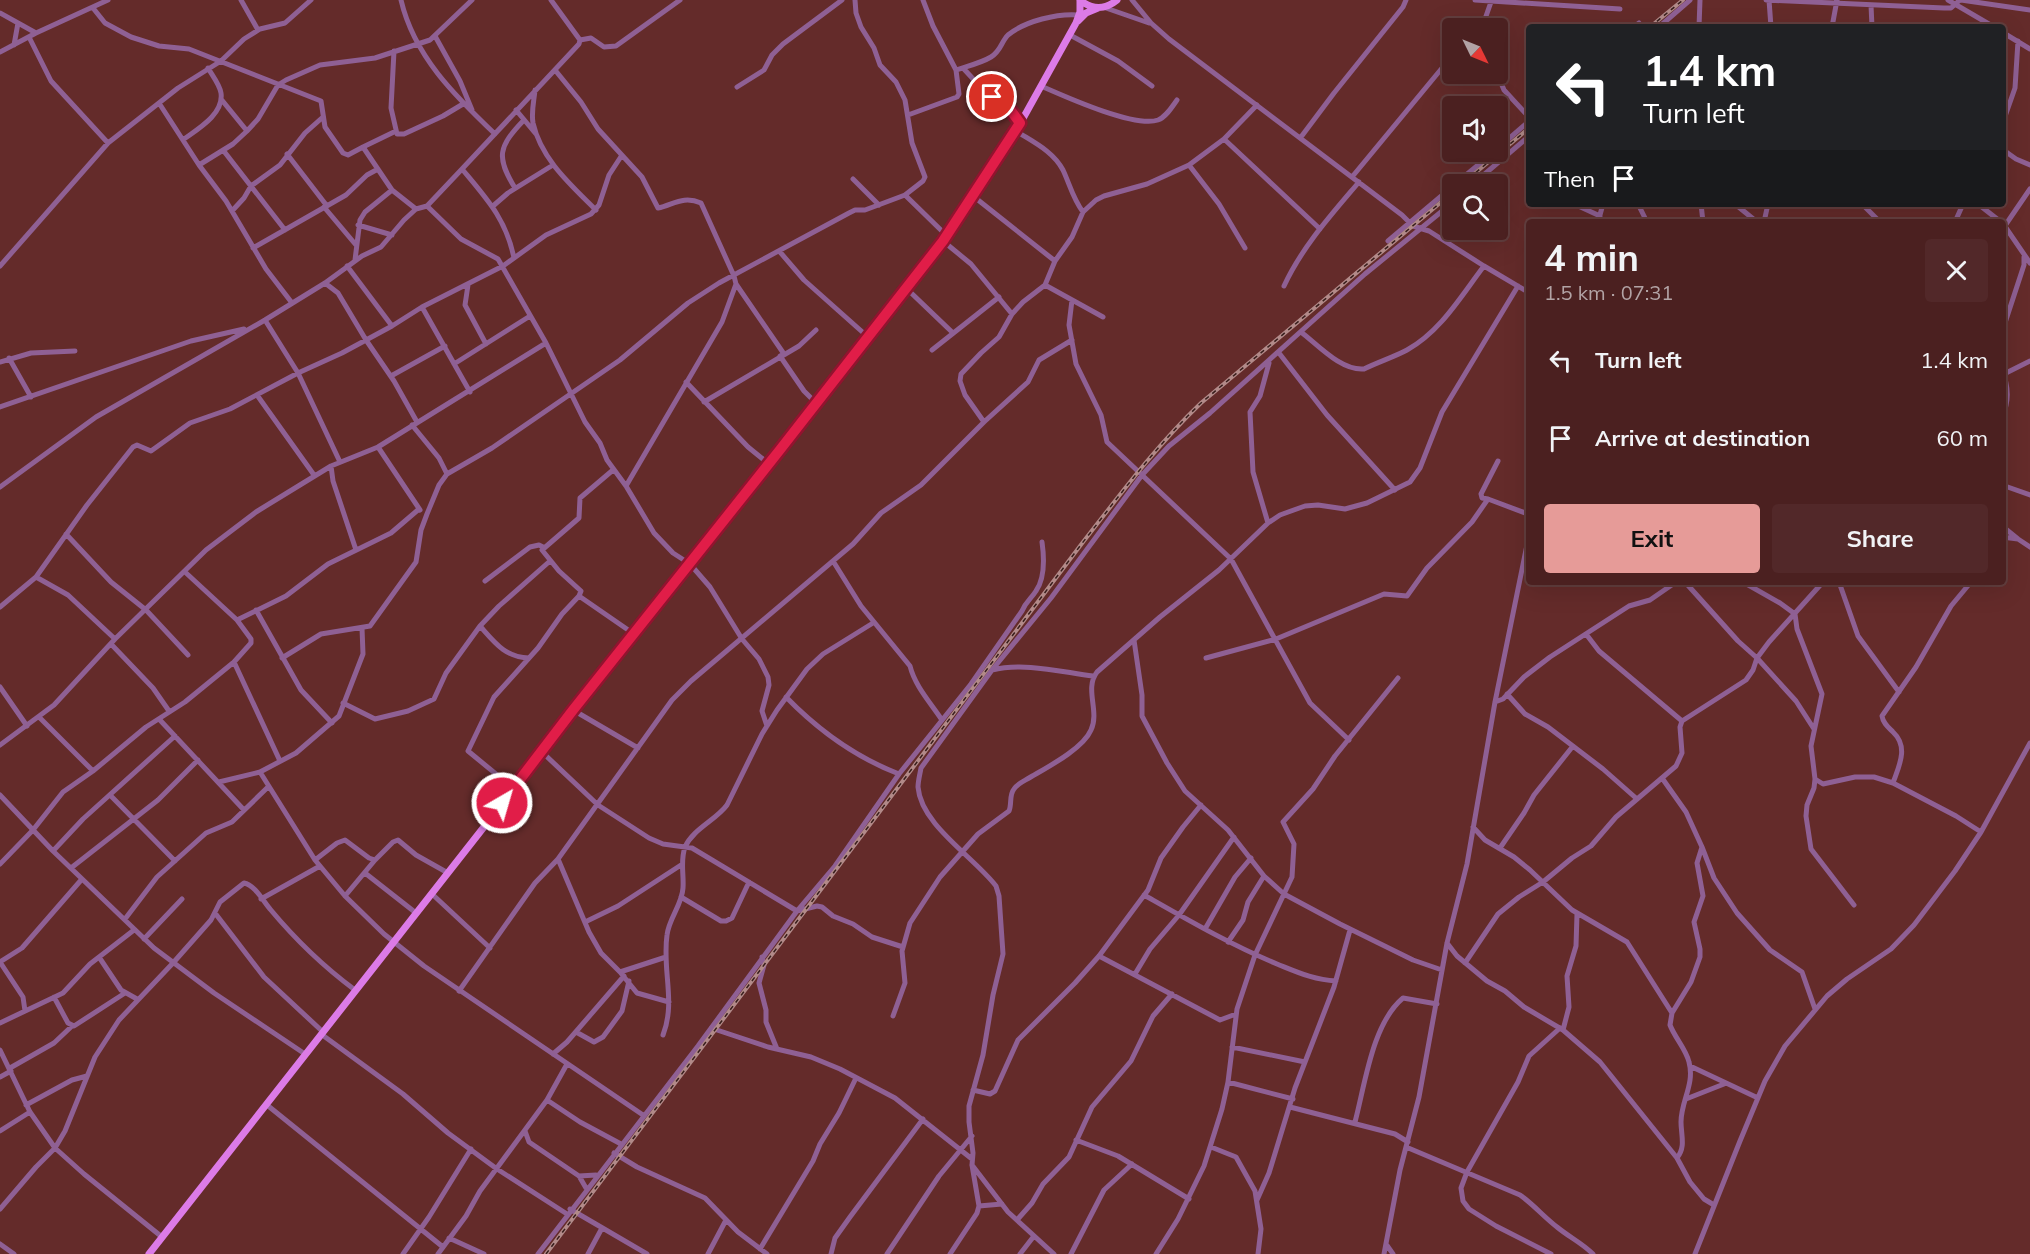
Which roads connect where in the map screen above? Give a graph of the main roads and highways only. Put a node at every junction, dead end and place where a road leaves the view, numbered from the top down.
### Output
1 (1080, 0) edge
2 (1116, 0) edge
3 (1101, 8) junction
4 (1078, 19) junction
5 (149, 1254) edge

1 - 3 main road
1 - 4 main road
2 - 3 main road
3 - 4 main road
4 - 5 main road

